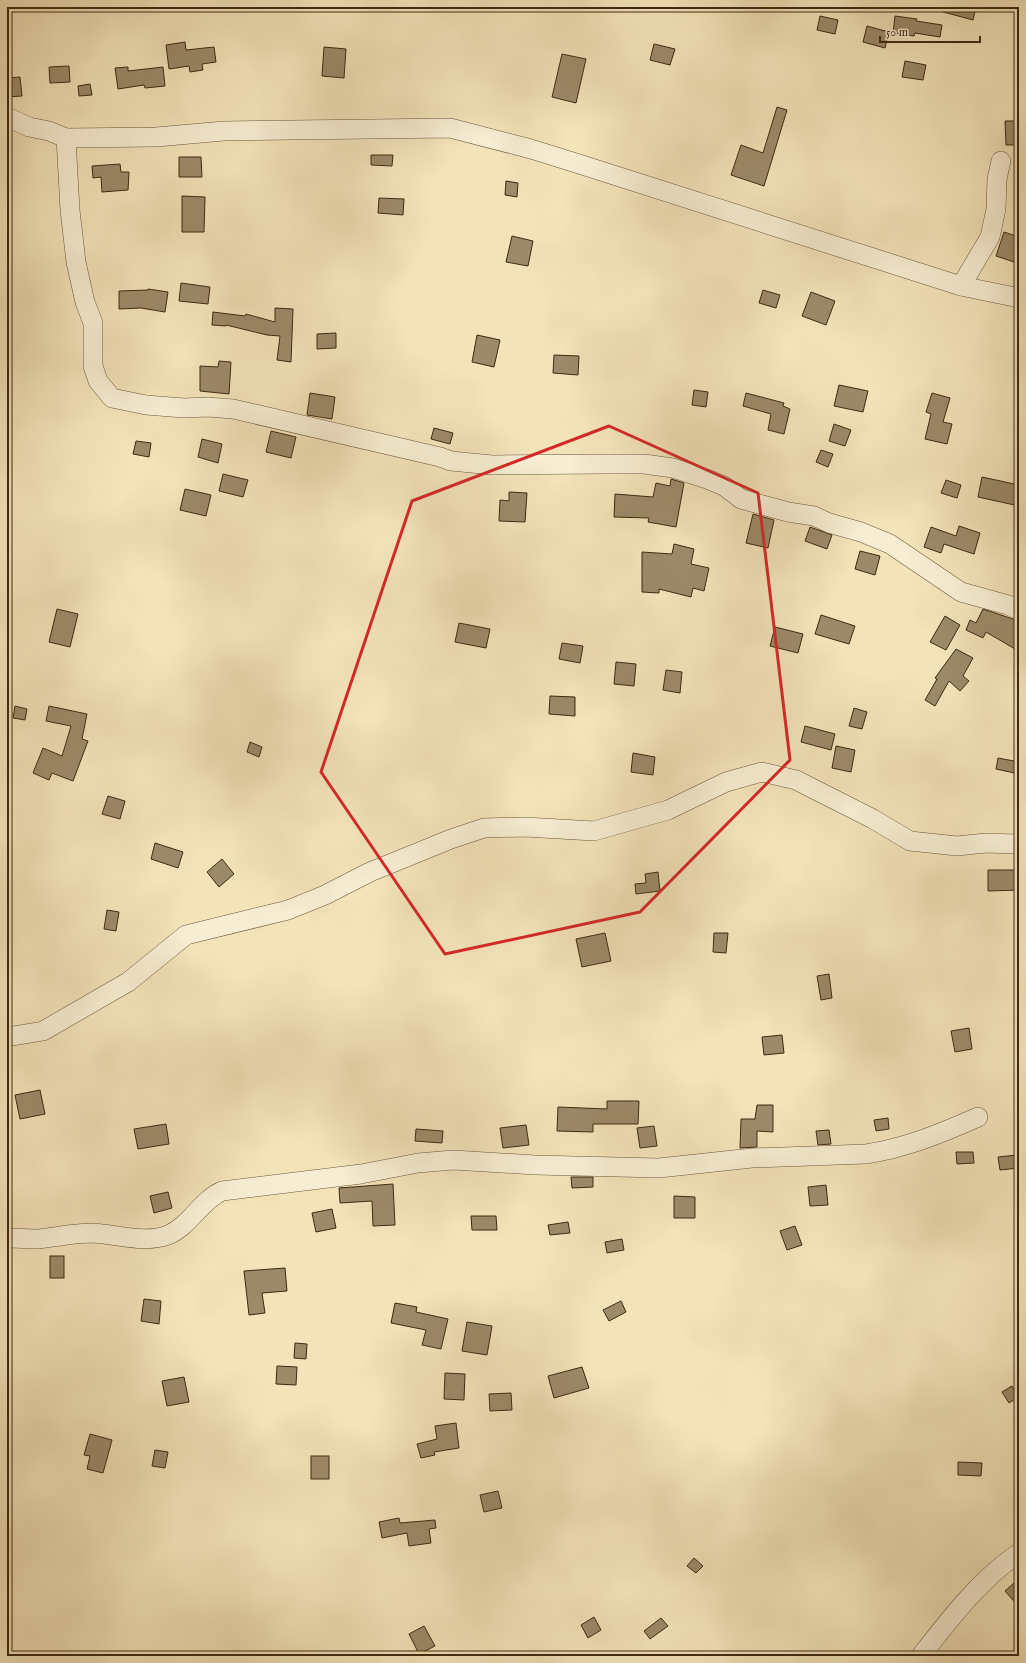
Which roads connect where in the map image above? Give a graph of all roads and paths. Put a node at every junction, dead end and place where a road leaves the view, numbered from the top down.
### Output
1 (7, 117) edge
2 (66, 138) junction
3 (1001, 161) dead end
4 (961, 286) junction
5 (1019, 298) edge
6 (1019, 610) edge
7 (1019, 842) edge
8 (7, 1037) edge
9 (978, 1117) dead end
10 (7, 1238) edge
11 (1019, 1553) edge
12 (921, 1656) edge

1 - 2 street
2 - 4 street
2 - 6 street
3 - 4 street
4 - 5 street
7 - 8 street
9 - 10 street
11 - 12 street

